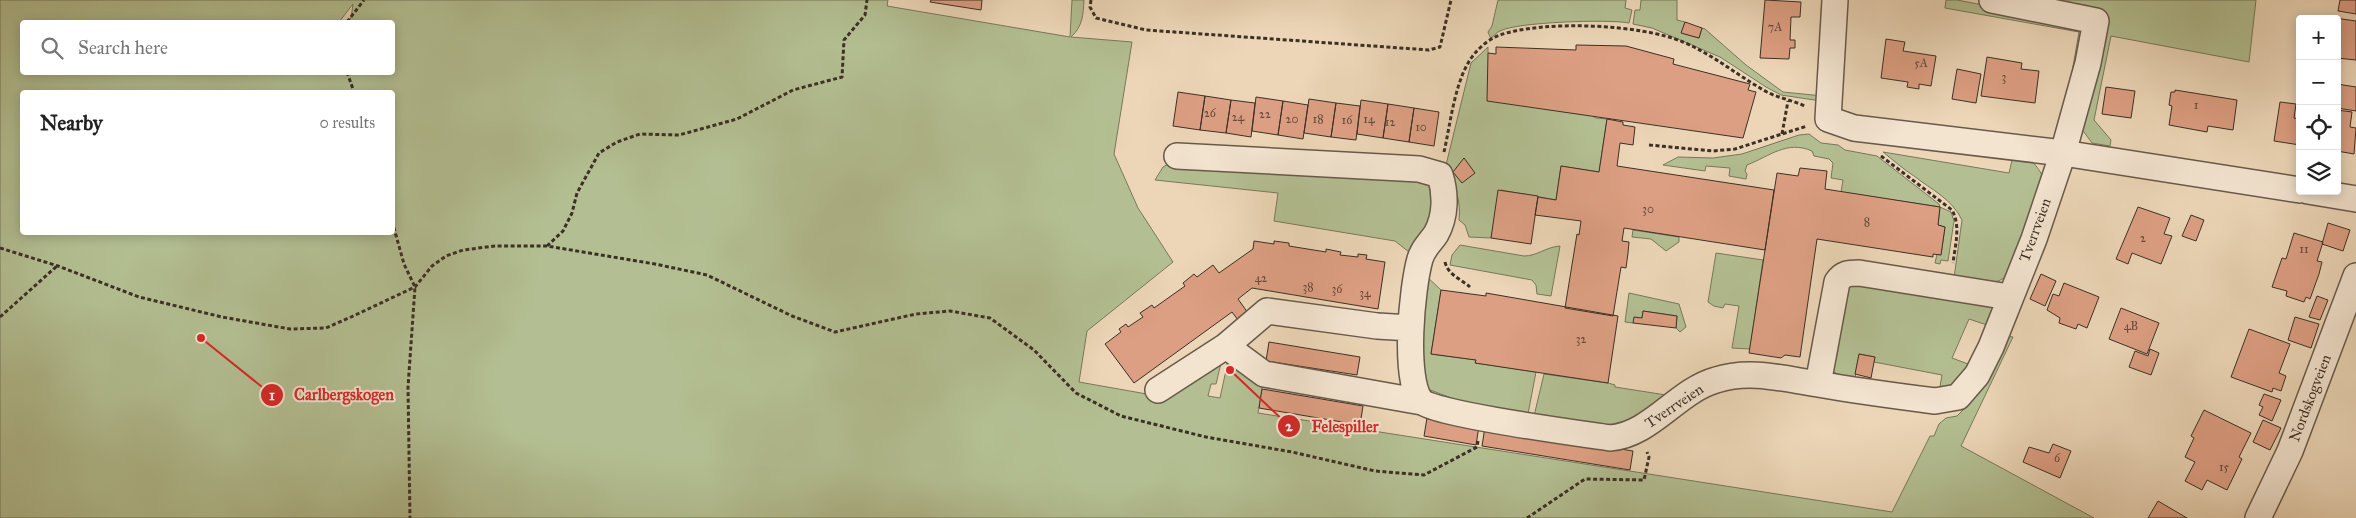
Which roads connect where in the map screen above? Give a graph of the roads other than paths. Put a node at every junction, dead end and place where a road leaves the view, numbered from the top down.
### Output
1 (1835, 0) edge
2 (1992, 0) edge
3 (2063, 153) junction
4 (1177, 156) dead end
5 (2296, 189) edge
6 (2332, 195) edge
7 (2356, 199) edge
8 (2356, 276) edge
9 (2009, 298) junction
10 (1411, 328) junction
11 (1226, 346) junction
12 (1818, 384) junction
13 (1158, 390) dead end
14 (1422, 402) junction
15 (2258, 518) edge

1 - 3 street
2 - 3 street, Tverrveien
3 - 5 street
3 - 9 street, Tverrveien
4 - 10 street
6 - 7 street
8 - 15 street, Nordskogveien
9 - 12 street, Tverrveien
9 - 12 street
10 - 11 street
10 - 14 street
11 - 13 street
11 - 14 street, Tverrveien
12 - 14 street, Tverrveien

